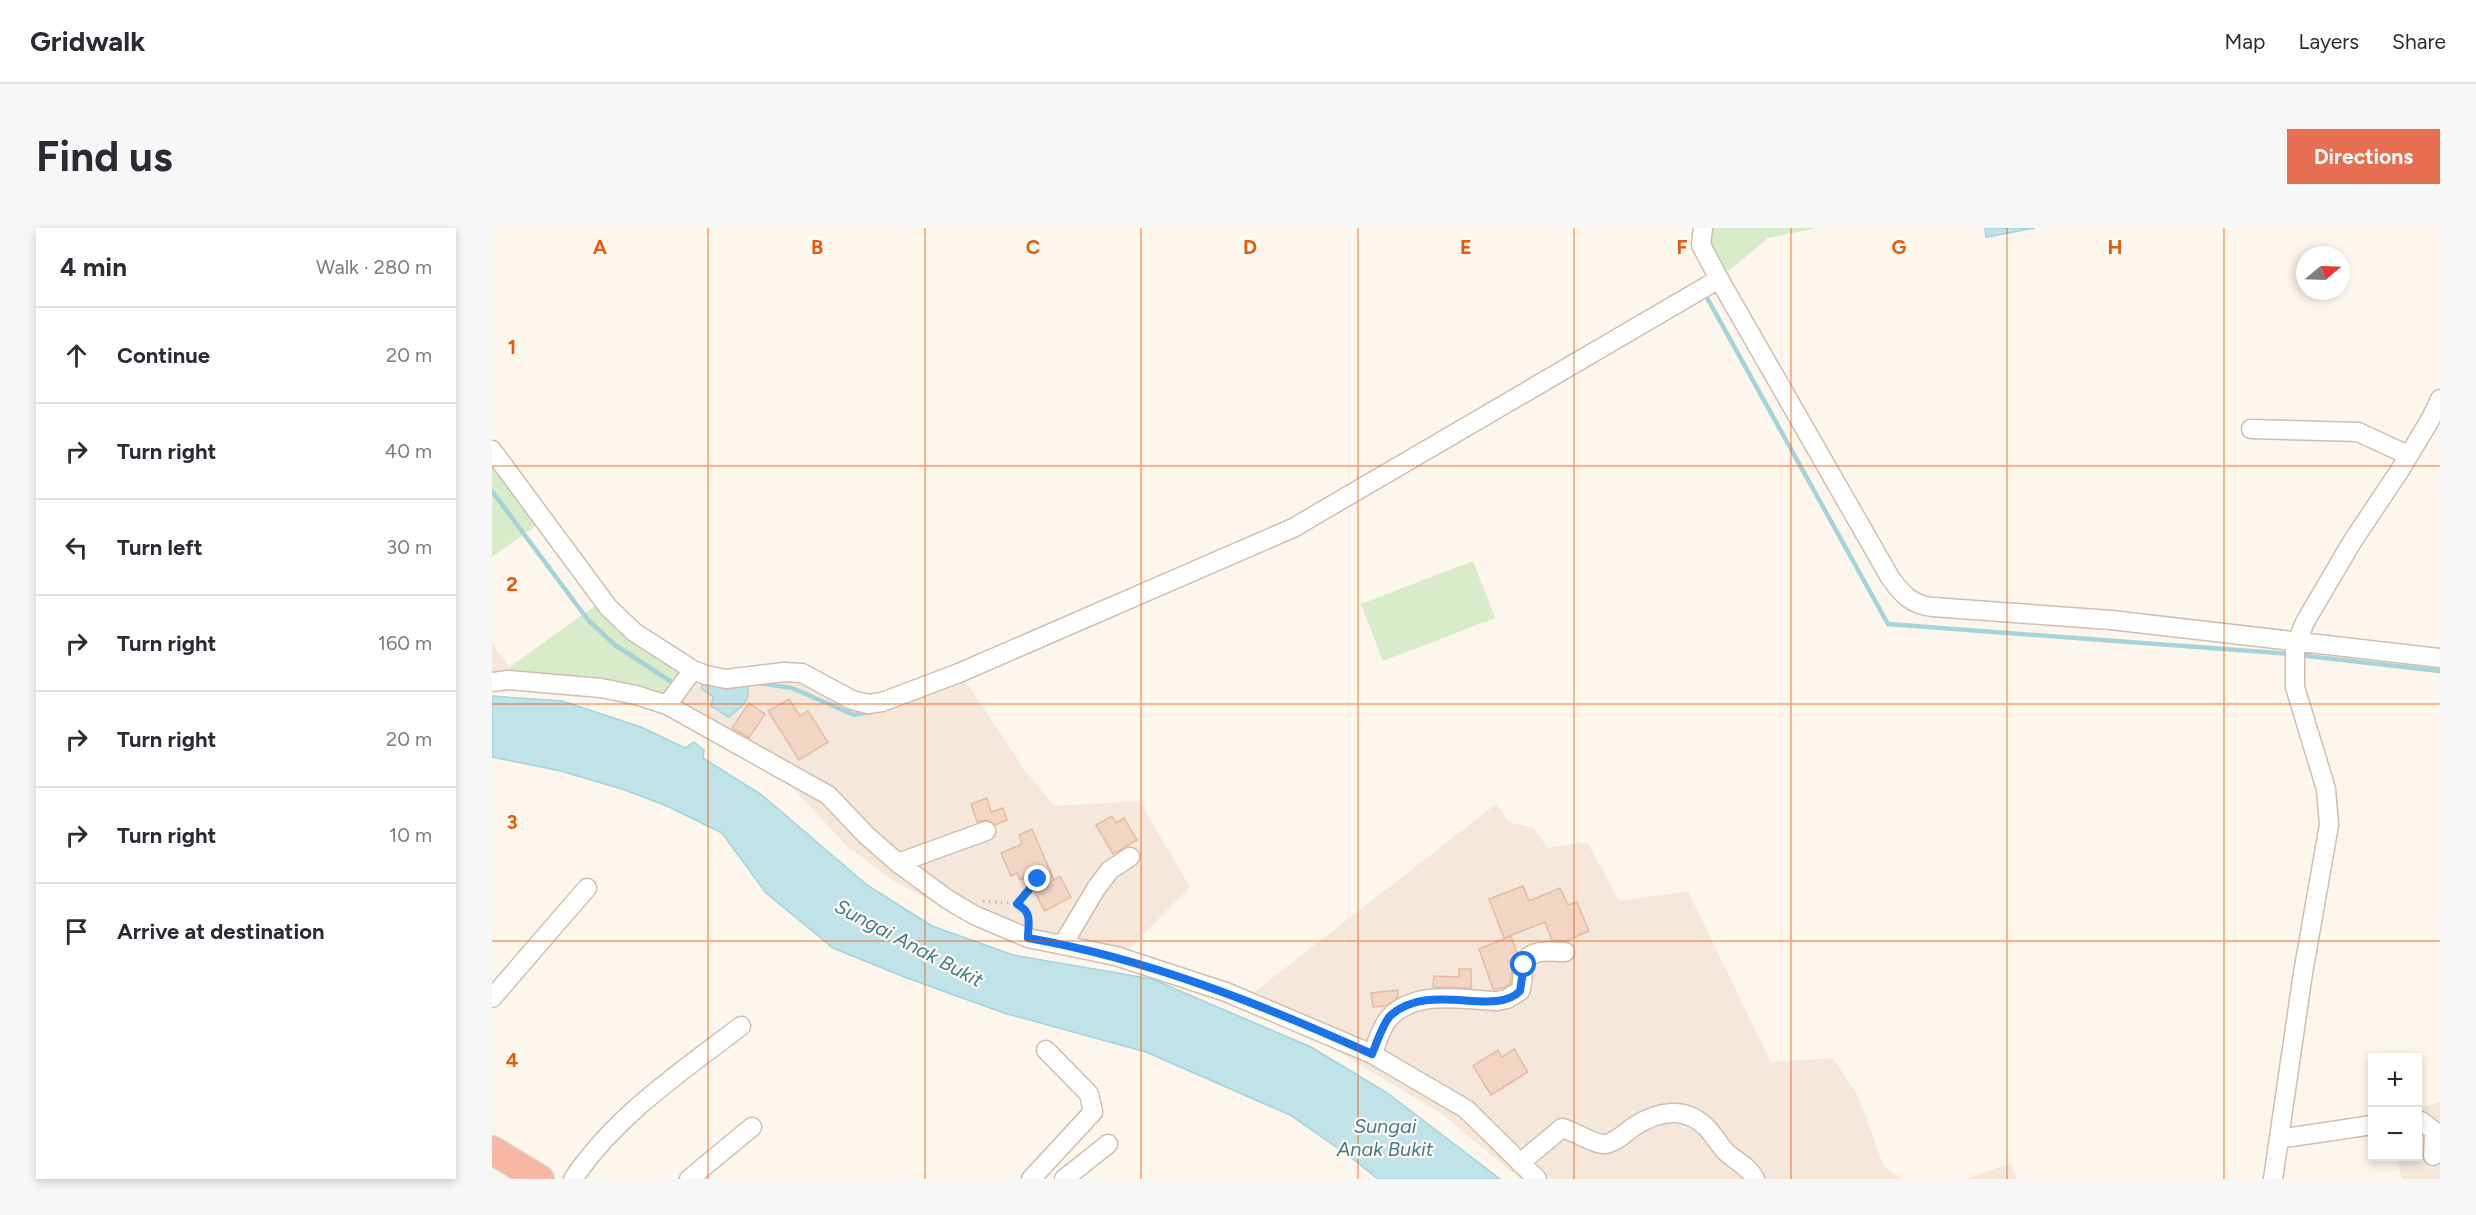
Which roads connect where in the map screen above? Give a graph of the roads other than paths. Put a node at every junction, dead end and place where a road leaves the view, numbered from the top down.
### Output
1 (1703, 228) edge
2 (1719, 279) junction
3 (2440, 399) edge
4 (2251, 429) dead end
5 (492, 450) edge
6 (2408, 455) junction
7 (2295, 649) junction
8 (2440, 658) edge
9 (693, 670) junction
10 (492, 682) edge
11 (667, 705) junction
12 (986, 831) dead end
13 (1130, 856) dead end
14 (898, 863) junction
15 (587, 888) dead end
16 (1063, 944) junction
17 (1565, 952) dead end
18 (492, 998) edge
19 (741, 1026) dead end
20 (1046, 1050) dead end
21 (1372, 1054) junction
22 (2422, 1122) edge
23 (2368, 1126) edge
24 (752, 1127) dead end
25 (2279, 1139) junction
26 (1108, 1144) dead end
27 (492, 1150) edge
28 (2433, 1156) dead end
29 (1520, 1163) junction
30 (540, 1179) edge
31 (573, 1179) edge
32 (688, 1179) edge
33 (1031, 1179) edge
34 (1064, 1179) edge
35 (1537, 1179) edge
36 (1755, 1179) edge
37 (2273, 1179) edge

1 - 2 street
2 - 7 street
2 - 9 street
3 - 6 street
4 - 6 street
5 - 9 street
6 - 7 street
7 - 8 street
7 - 25 street
9 - 11 street
10 - 11 street
11 - 14 street
12 - 14 street
13 - 16 street
14 - 16 street
15 - 18 street
16 - 21 street
17 - 21 street
19 - 31 street
20 - 33 street
21 - 29 street
22 - 28 street
23 - 25 street
24 - 32 street
25 - 37 street
26 - 34 street
27 - 30 highway
29 - 35 street
29 - 36 street

